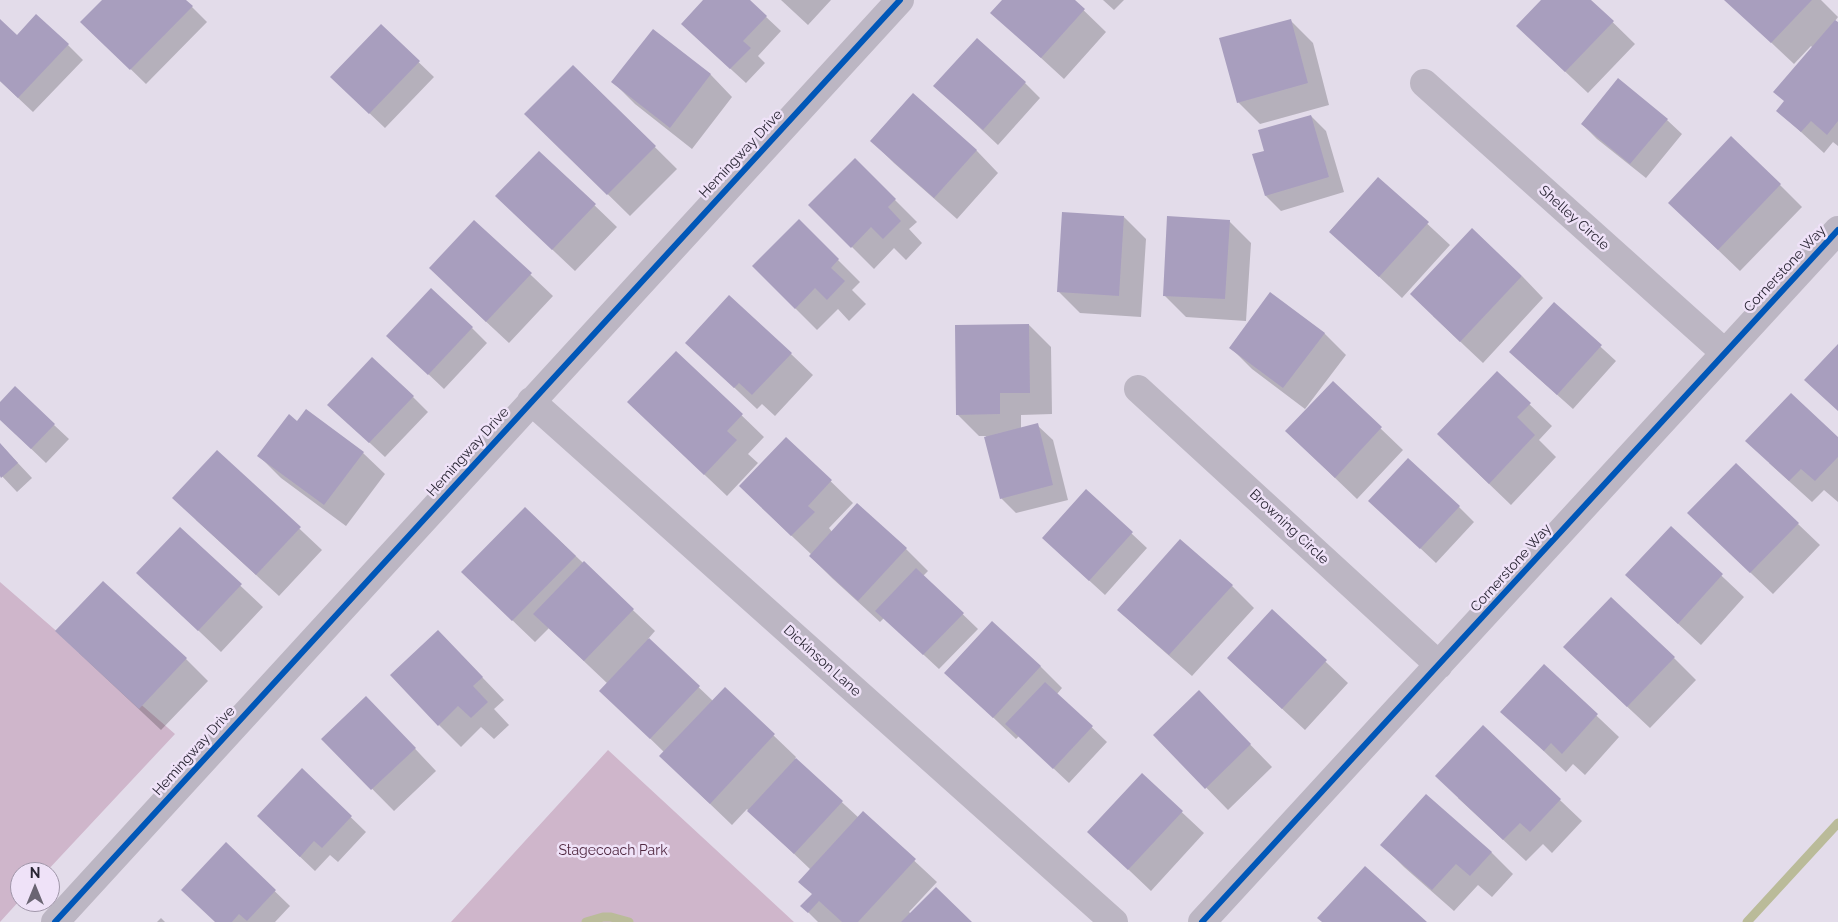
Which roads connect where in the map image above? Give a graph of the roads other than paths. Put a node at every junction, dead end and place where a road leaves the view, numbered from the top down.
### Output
1 (900, 0) edge
2 (1424, 83) dead end
3 (1838, 230) edge
4 (1725, 353) junction
5 (1138, 389) dead end
6 (531, 401) junction
7 (1439, 665) junction
8 (55, 922) edge
9 (1114, 922) edge
10 (1202, 922) edge

1 - 6 street, Hemingway Drive
2 - 4 street, Shelley Circle
3 - 4 street, Cornerstone Way
4 - 7 street, Cornerstone Way
5 - 7 street, Browning Circle
6 - 8 street, Hemingway Drive
6 - 9 street, Dickinson Lane
7 - 10 street, Cornerstone Way

